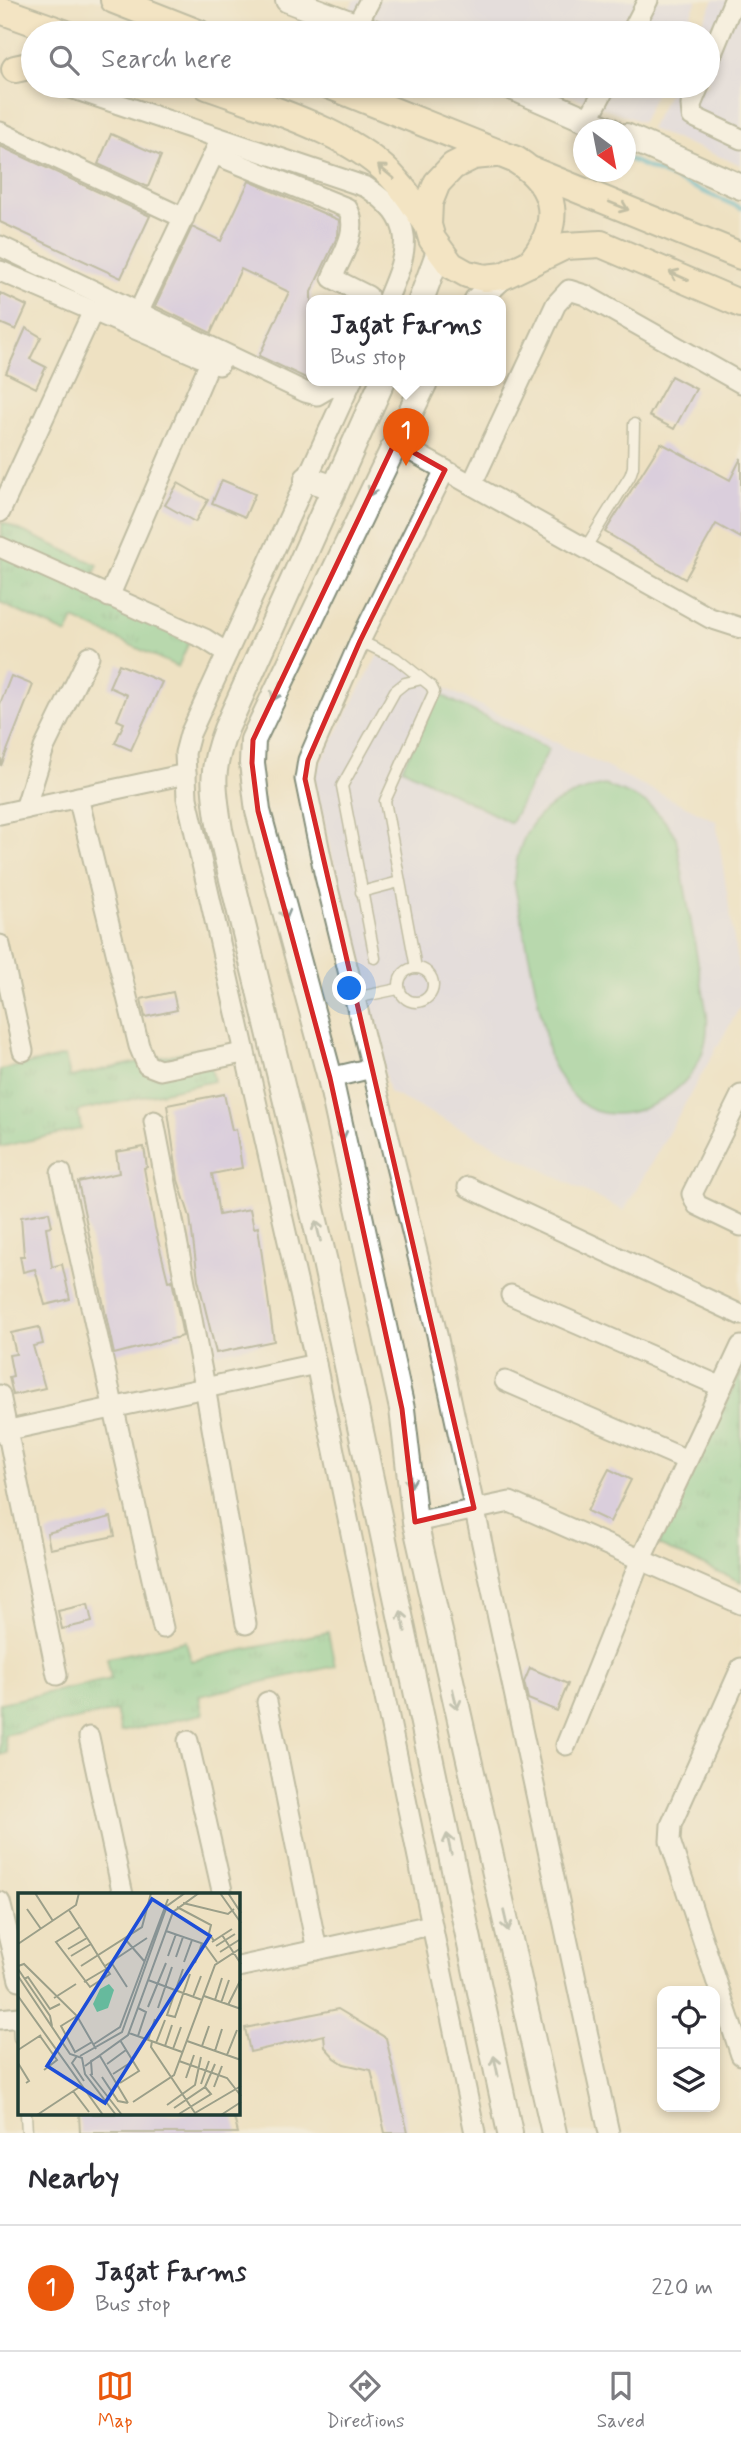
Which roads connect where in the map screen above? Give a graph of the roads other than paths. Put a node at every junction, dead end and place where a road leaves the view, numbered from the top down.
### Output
1 (114, 0) edge
2 (288, 0) edge
3 (370, 0) edge
4 (648, 0) edge
5 (734, 0) edge
6 (147, 7) edge
7 (327, 7) edge
8 (0, 10) edge
9 (31, 21) edge
10 (174, 21) edge
11 (352, 21) edge
12 (367, 21) edge
13 (637, 21) edge
14 (720, 34) edge
15 (96, 98) edge
16 (240, 98) edge
17 (360, 98) edge
18 (537, 98) edge
19 (604, 98) edge
20 (694, 98) edge
21 (585, 119) edge
22 (600, 119) edge
23 (0, 132) edge
24 (741, 139) edge
25 (636, 141) edge
26 (218, 146) junction
27 (495, 154) junction
28 (533, 171) junction
29 (741, 187) edge
30 (184, 218) junction
31 (429, 225) junction
32 (0, 246) edge
33 (439, 251) junction
34 (741, 256) edge
35 (530, 263) junction
36 (0, 271) edge
37 (503, 276) junction
38 (366, 295) edge
39 (389, 295) edge
40 (423, 295) edge
41 (482, 295) edge
42 (741, 304) edge
43 (93, 311) junction
44 (139, 311) junction
45 (210, 362) junction
46 (741, 383) edge
47 (330, 386) edge
48 (349, 386) edge
49 (380, 386) edge
50 (423, 386) edge
51 (335, 417) junction
52 (634, 424) dead end
53 (395, 442) junction
54 (445, 470) junction
55 (307, 479) junction
56 (472, 484) junction
57 (332, 487) junction
58 (0, 512) edge
59 (0, 547) edge
60 (586, 547) junction
61 (109, 597) junction
62 (741, 628) edge
63 (360, 641) junction
64 (227, 653) junction
65 (89, 656) dead end
66 (422, 679) junction
67 (186, 774) junction
68 (78, 797) junction
69 (25, 809) junction
70 (0, 814) edge
71 (399, 883) junction
72 (361, 892) junction
73 (0, 946) edge
74 (375, 958) dead end
75 (416, 968) junction
76 (398, 989) junction
77 (355, 999) junction
78 (23, 1051) dead end
79 (243, 1053) junction
80 (372, 1068) junction
81 (330, 1077) junction
82 (741, 1095) edge
83 (154, 1121) dead end
84 (61, 1173) dead end
85 (468, 1187) dead end
86 (741, 1226) edge
87 (511, 1295) dead end
88 (741, 1315) edge
89 (741, 1346) edge
90 (316, 1364) junction
91 (505, 1381) dead end
92 (205, 1387) junction
93 (722, 1387) junction
94 (0, 1395) edge
95 (113, 1410) junction
96 (4, 1431) edge
97 (687, 1461) junction
98 (474, 1508) junction
99 (415, 1522) junction
100 (641, 1559) junction
101 (741, 1604) edge
102 (246, 1624) dead end
103 (163, 1628) dead end
104 (741, 1669) edge
105 (57, 1675) dead end
106 (267, 1702) dead end
107 (89, 1737) dead end
108 (188, 1741) dead end
109 (566, 1745) dead end
110 (123, 1893) edge
111 (223, 1893) edge
112 (0, 1902) edge
113 (431, 1925) junction
114 (317, 1950) junction
115 (240, 1964) edge
116 (18, 1976) edge
117 (12, 2018) edge
118 (18, 2035) edge
119 (741, 2055) edge
120 (475, 2133) edge
121 (510, 2133) edge
122 (554, 2133) edge
123 (609, 2133) edge

1 - 6 main road
2 - 7 street
3 - 12 street
4 - 13 street
5 - 14 street
6 - 10 main road
7 - 11 street
8 - 9 main road
15 - 26 street
31 -> 16 main road
17 - 27 main road
18 - 21 street
19 - 22 street
20 - 24 street
23 - 30 street
25 - 29 street
26 - 30 street
26 - 38 street
26 - 39 street
27 - 28 main road
27 - 31 main road
28 -> 34 main road
28 - 35 main road
30 - 44 street
31 - 33 main road
32 - 44 street
33 - 37 main road
33 - 40 street
35 - 37 main road
42 -> 35 main road
36 - 43 street
37 - 41 street
43 - 45 street
43 - 58 street
44 - 47 street
45 - 51 street
45 - 61 street
46 - 56 street
48 - 51 street
49 - 57 street
50 - 53 street
51 - 55 street
52 - 60 lane
53 - 54 street
53 -> 81 street
54 - 56 street
54 - 63 street
55 - 57 street
55 - 64 street
56 - 60 street
121 -> 57 street
59 - 61 street
60 - 62 street
61 - 64 street
63 - 66 lane
63 - 77 street
64 - 67 street
65 - 69 street
66 - 71 lane
66 - 72 lane
67 - 68 street
67 - 79 street
68 - 69 street
68 - 79 street
69 - 70 street
71 - 72 lane
71 - 75 lane
72 - 74 lane
73 - 78 street
75 - 76 lane
75 - 76 lane
76 - 77 lane
77 - 80 street
79 - 90 street
80 - 81 street
80 - 98 street
81 -> 99 street
82 - 86 street
83 - 92 street
84 - 95 street
85 - 88 street
87 - 93 street
89 - 93 street
90 - 92 street
90 - 113 street
91 - 97 street
92 - 95 street
92 - 102 street
93 - 97 street
94 - 96 street
95 - 96 street
95 - 103 street
96 - 105 street
97 - 100 street
98 - 99 street
98 - 100 street
98 - 123 street
99 -> 122 street
100 - 101 street
100 - 109 street
104 - 119 street
106 - 114 street
107 - 110 street
108 - 111 street
112 - 116 street
113 - 114 street
113 - 120 street
114 - 115 street
117 - 118 lane

